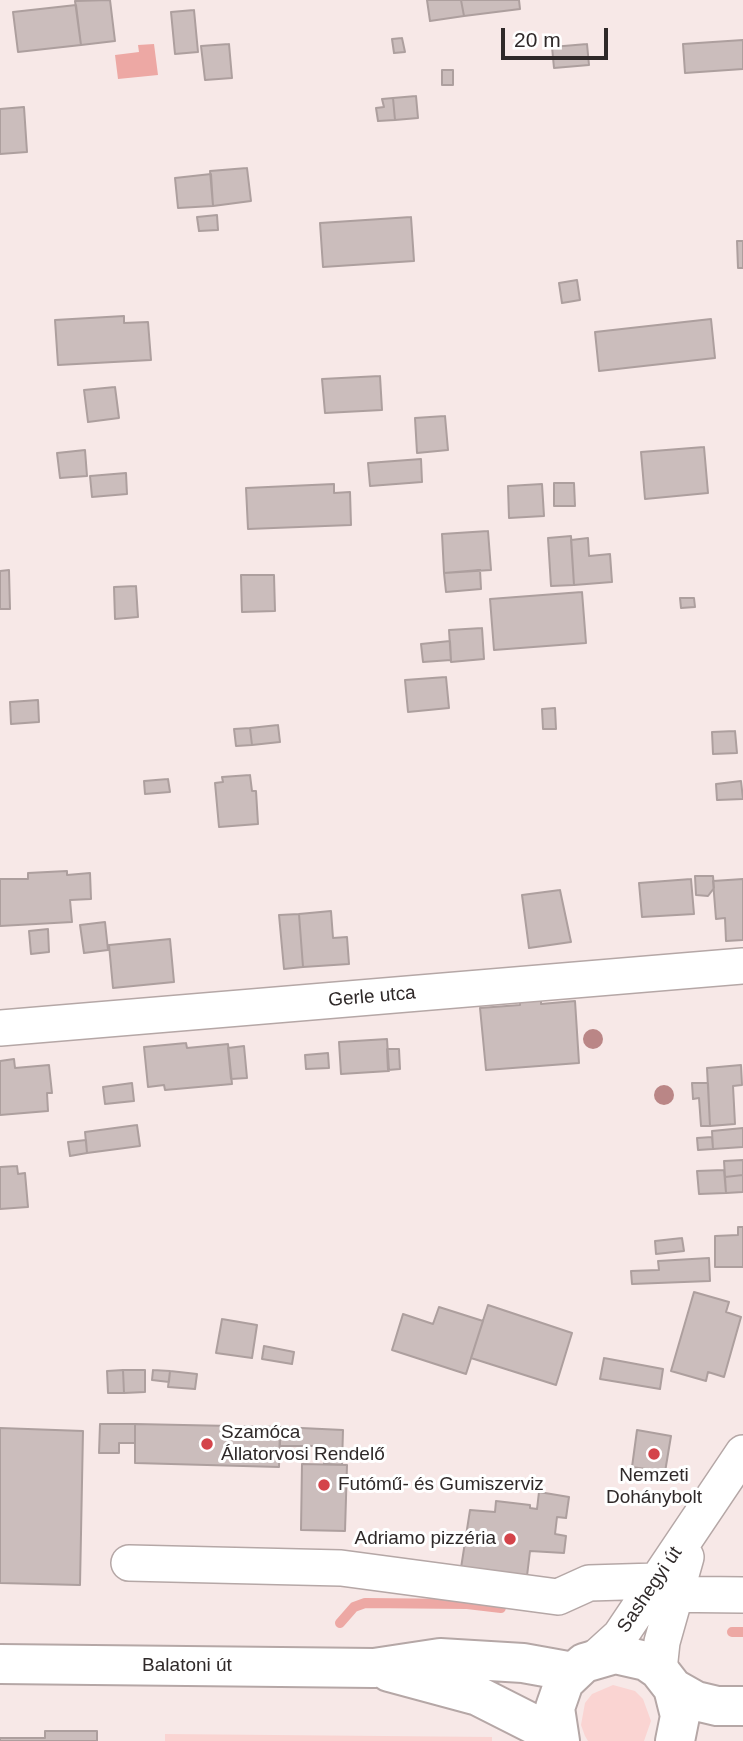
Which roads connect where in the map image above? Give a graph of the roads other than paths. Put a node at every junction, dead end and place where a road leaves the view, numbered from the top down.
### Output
1 (743, 966) edge
2 (0, 1028) edge
3 (743, 1453) edge
4 (129, 1563) dead end
5 (659, 1590) junction
6 (743, 1595) edge
7 (0, 1664) edge
8 (586, 1664) junction
9 (374, 1668) junction
10 (666, 1679) junction
11 (743, 1706) edge
12 (558, 1738) edge
13 (675, 1741) edge

1 - 2 street, Gerle utca
3 - 5 street, Sashegyi út
4 - 5 street
5 - 6 street
5 - 8 street, Sashegyi út
5 - 10 street, Sashegyi út
7 - 9 main road, Balatoni út
8 - 9 main road, Balatoni út
8 - 10 main road, Balatoni út
8 - 12 main road
9 - 12 main road, Balatoni út
10 - 11 main road
10 - 13 main road

